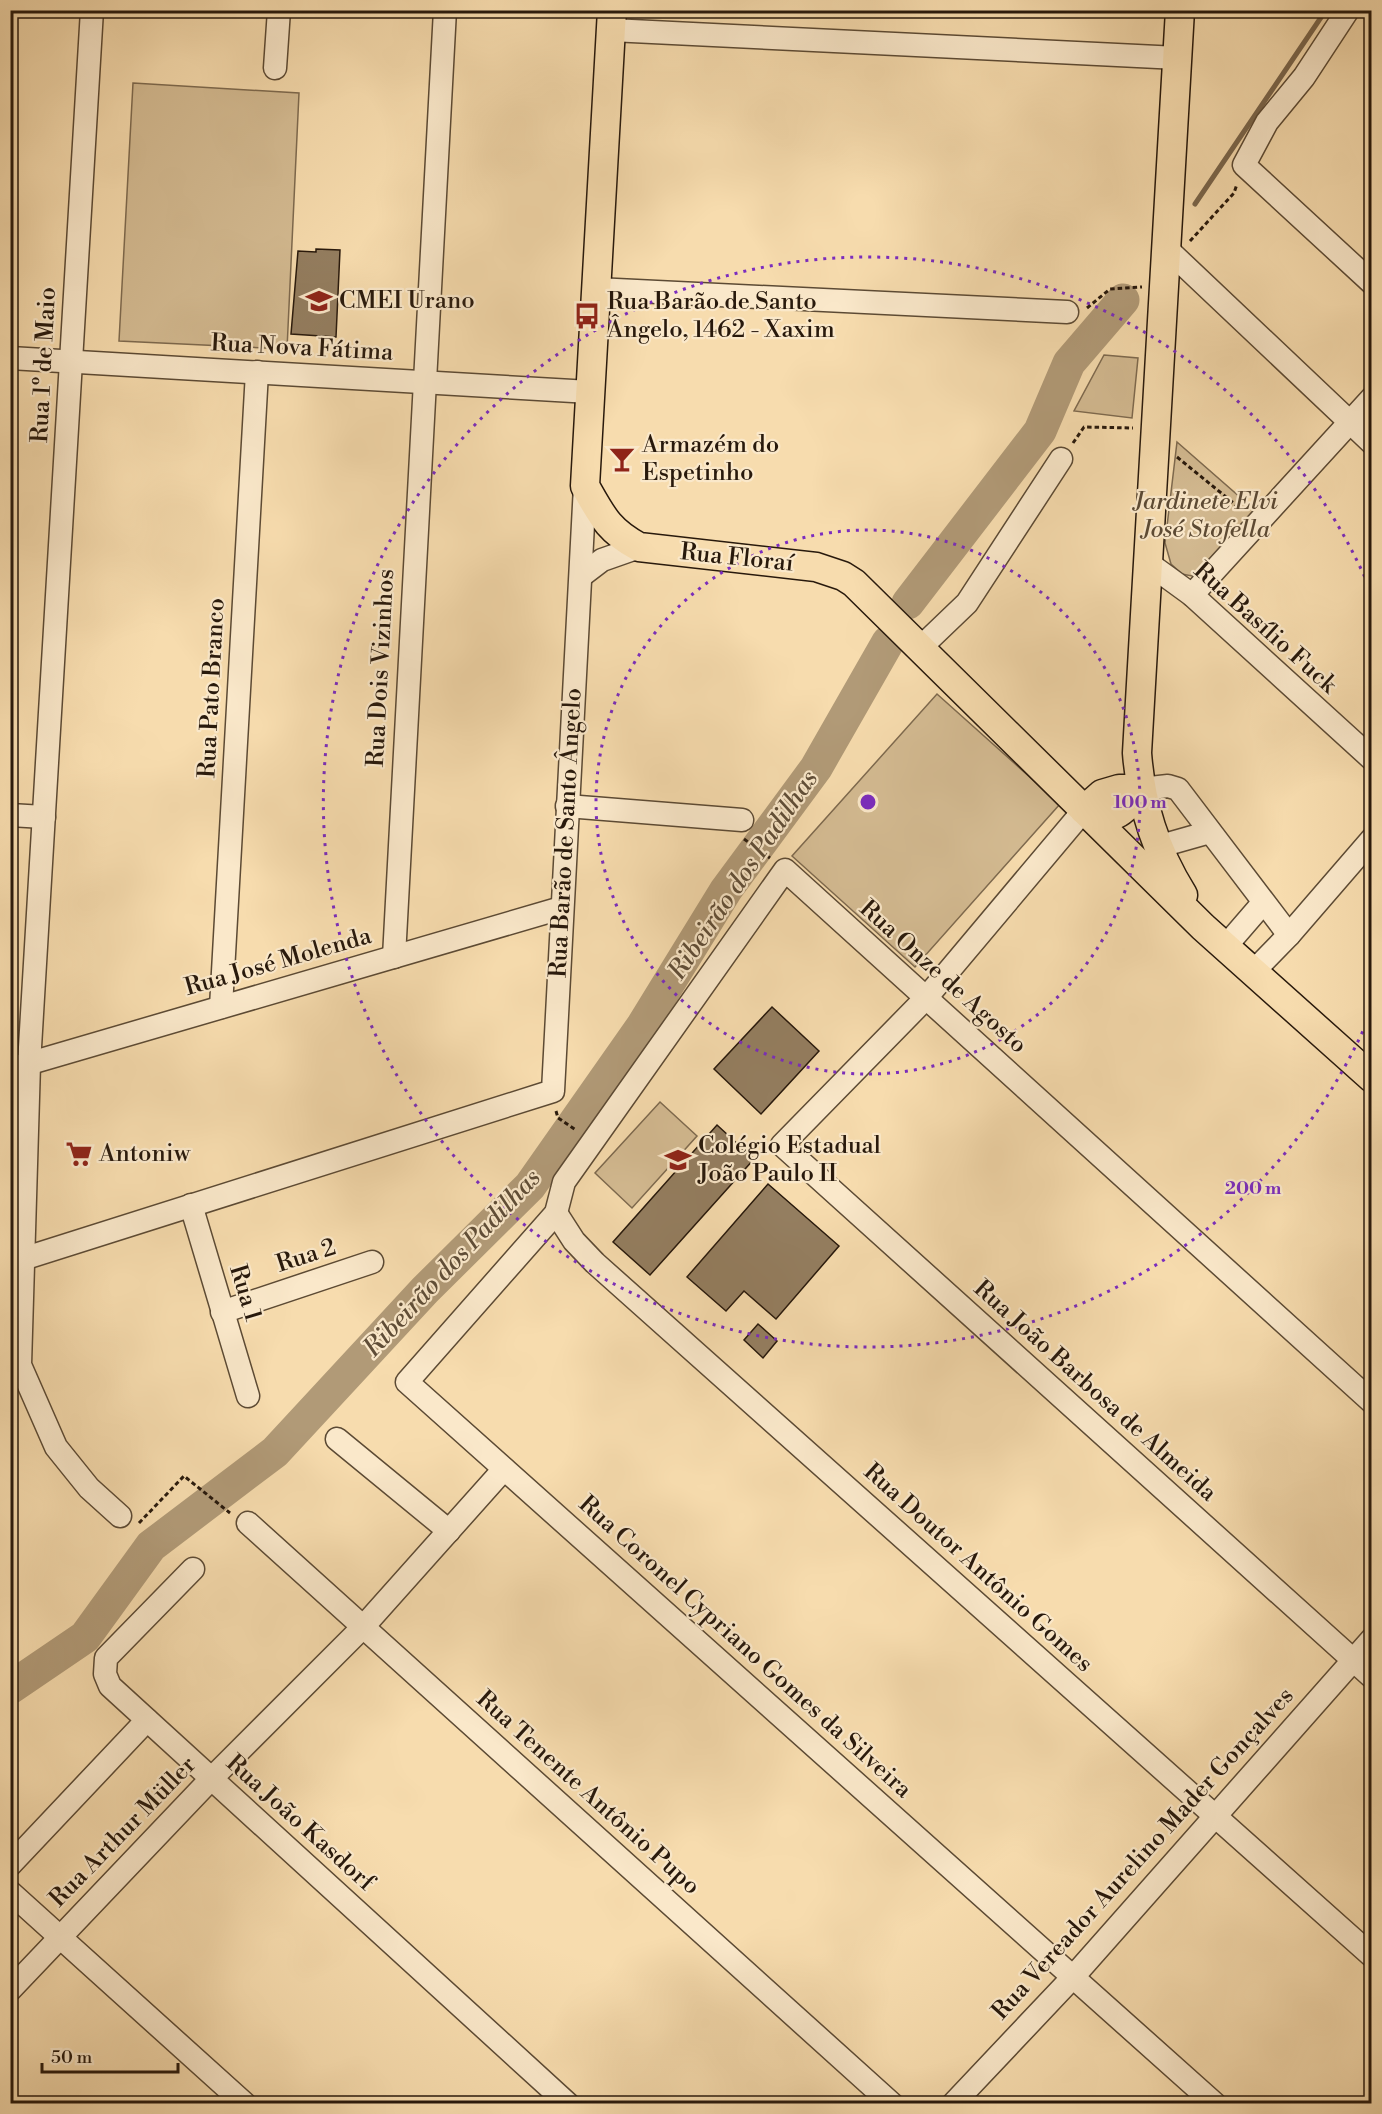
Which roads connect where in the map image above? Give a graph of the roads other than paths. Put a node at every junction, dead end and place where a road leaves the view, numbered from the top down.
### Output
1 (92, 10) edge
2 (279, 10) edge
3 (445, 10) edge
4 (1180, 10) edge
5 (1347, 10) edge
6 (611, 20) edge
7 (1178, 58) junction
8 (275, 68) dead end
9 (1171, 253) junction
10 (1371, 283) edge
11 (596, 289) junction
12 (1066, 312) road end
13 (10, 358) edge
14 (71, 361) junction
15 (257, 372) junction
16 (423, 382) junction
17 (590, 392) junction
18 (1371, 398) edge
19 (1349, 423) junction
20 (1371, 443) edge
21 (1061, 459) road end
22 (585, 486) junction
23 (639, 547) junction
24 (1148, 563) junction
25 (581, 576) junction
26 (1192, 596) junction
27 (919, 649) junction
28 (1371, 759) edge
29 (1141, 789) junction
30 (567, 806) junction
31 (1084, 810) junction
32 (10, 815) edge
33 (44, 817) junction
34 (742, 829) road end
35 (1210, 832) junction
36 (1371, 839) edge
37 (1157, 847) junction
38 (1263, 903) junction
39 (561, 908) junction
40 (1203, 927) junction
41 (1289, 936) junction
42 (1225, 947) junction
43 (394, 957) junction
44 (1253, 972) junction
45 (926, 998) junction
46 (221, 1007) junction
47 (20, 1066) edge
48 (1371, 1078) edge
49 (191, 1206) junction
50 (556, 1213) junction
51 (16, 1261) edge
52 (372, 1262) dead end
53 (222, 1312) junction
54 (15, 1372) edge
55 (248, 1396) dead end
56 (1371, 1402) edge
57 (337, 1439) dead end
58 (504, 1469) junction
59 (120, 1516) road end
60 (241, 1519) road end
61 (449, 1531) junction
62 (193, 1569) dead end
63 (363, 1627) junction
64 (1371, 1639) edge
65 (1352, 1659) junction
66 (1371, 1677) edge
67 (147, 1720) junction
68 (212, 1779) junction
69 (1214, 1815) junction
70 (10, 1865) edge
71 (10, 1892) edge
72 (59, 1936) junction
73 (1371, 1956) edge
74 (1073, 1977) junction
75 (10, 1990) edge
76 (245, 2103) edge
77 (568, 2103) edge
78 (892, 2103) edge
79 (953, 2103) edge
80 (1215, 2103) edge

1 - 14 street, Rua 1º de Maio
2 - 8 street
3 - 16 street, Rua Dois Vizinhos
4 - 7 main road
5 - 10 street
6 - 7 street
6 - 11 main road, Rua Barão de Santo Ângelo
7 - 9 main road
9 - 19 street
9 - 24 main road
11 - 12 street
11 - 17 main road, Rua Barão de Santo Ângelo
13 - 14 street, Rua Nova Fátima
14 - 15 street, Rua Nova Fátima
14 - 33 street, Rua 1º de Maio
15 - 16 street, Rua Nova Fátima
15 - 46 street, Rua Pato Branco
16 - 17 street, Rua Nova Fátima
16 - 43 street, Rua Dois Vizinhos
17 - 22 main road, Rua Barão de Santo Ângelo
18 - 19 street
19 - 20 street
19 - 26 street
21 - 27 street
22 - 23 main road, Rua Floraí
22 - 25 street, Rua Barão de Santo Ângelo
23 - 25 street
23 - 27 main road, Rua Floraí
24 - 26 street, Rua Basílio Fuck
24 - 29 main road
25 - 30 street, Rua Barão de Santo Ângelo
26 - 28 street, Rua Basílio Fuck
27 - 31 main road, Rua Floraí
29 - 31 main road
29 - 35 street
29 - 37 main road
30 - 34 street
30 - 39 street, Rua Barão de Santo Ângelo
31 - 40 main road, Rua Floraí
31 - 45 street
32 - 33 street
33 - 47 street, Rua 1º de Maio
35 - 37 street
35 - 38 street
36 - 41 street
37 - 40 main road
38 - 41 street
38 - 42 street
39 - 43 street, Rua José Molenda
39 - 49 street, Rua Barão de Santo Ângelo
40 - 42 main road, Rua Floraí
41 - 44 street
42 - 44 main road, Rua Floraí
43 - 46 street, Rua José Molenda
44 - 48 main road, Rua Floraí
45 - 50 street, Rua Onze de Agosto
45 - 56 street, Rua Onze de Agosto
45 - 65 street, Rua João Barbosa de Almeida
46 - 47 street, Rua José Molenda
47 - 51 street, Rua 1º de Maio
49 - 51 street
49 - 53 street, Rua 1
50 - 58 street, Rua Coronel Cypriano Gomes da Silveira
50 - 69 street, Rua Doutor Antônio Gomes
51 - 54 street, Rua 1º de Maio
52 - 53 street, Rua 2
53 - 55 street, Rua 1
54 - 59 street, Rua 1º de Maio
57 - 61 street
58 - 61 street, Rua Arthur Müller
58 - 74 street, Rua Coronel Cypriano Gomes da Silveira
60 - 63 street, Rua Tenente Antônio Pupo
61 - 63 street, Rua Arthur Müller
62 - 67 street, Rua João Kasdorf
63 - 68 street, Rua Arthur Müller
63 - 78 street, Rua Tenente Antônio Pupo
64 - 65 street, Rua Vereador Aurelino Mader Gonçalves
65 - 66 street, Rua João Barbosa de Almeida
65 - 69 street, Rua Vereador Aurelino Mader Gonçalves
67 - 68 street, Rua João Kasdorf
67 - 70 street
68 - 72 street, Rua Arthur Müller
68 - 77 street, Rua João Kasdorf
69 - 73 street, Rua Doutor Antônio Gomes
69 - 74 street, Rua Vereador Aurelino Mader Gonçalves
71 - 72 street
72 - 75 street, Rua Arthur Müller
72 - 76 street
74 - 79 street, Rua Vereador Aurelino Mader Gonçalves
74 - 80 street, Rua Coronel Cypriano Gomes da Silveira

